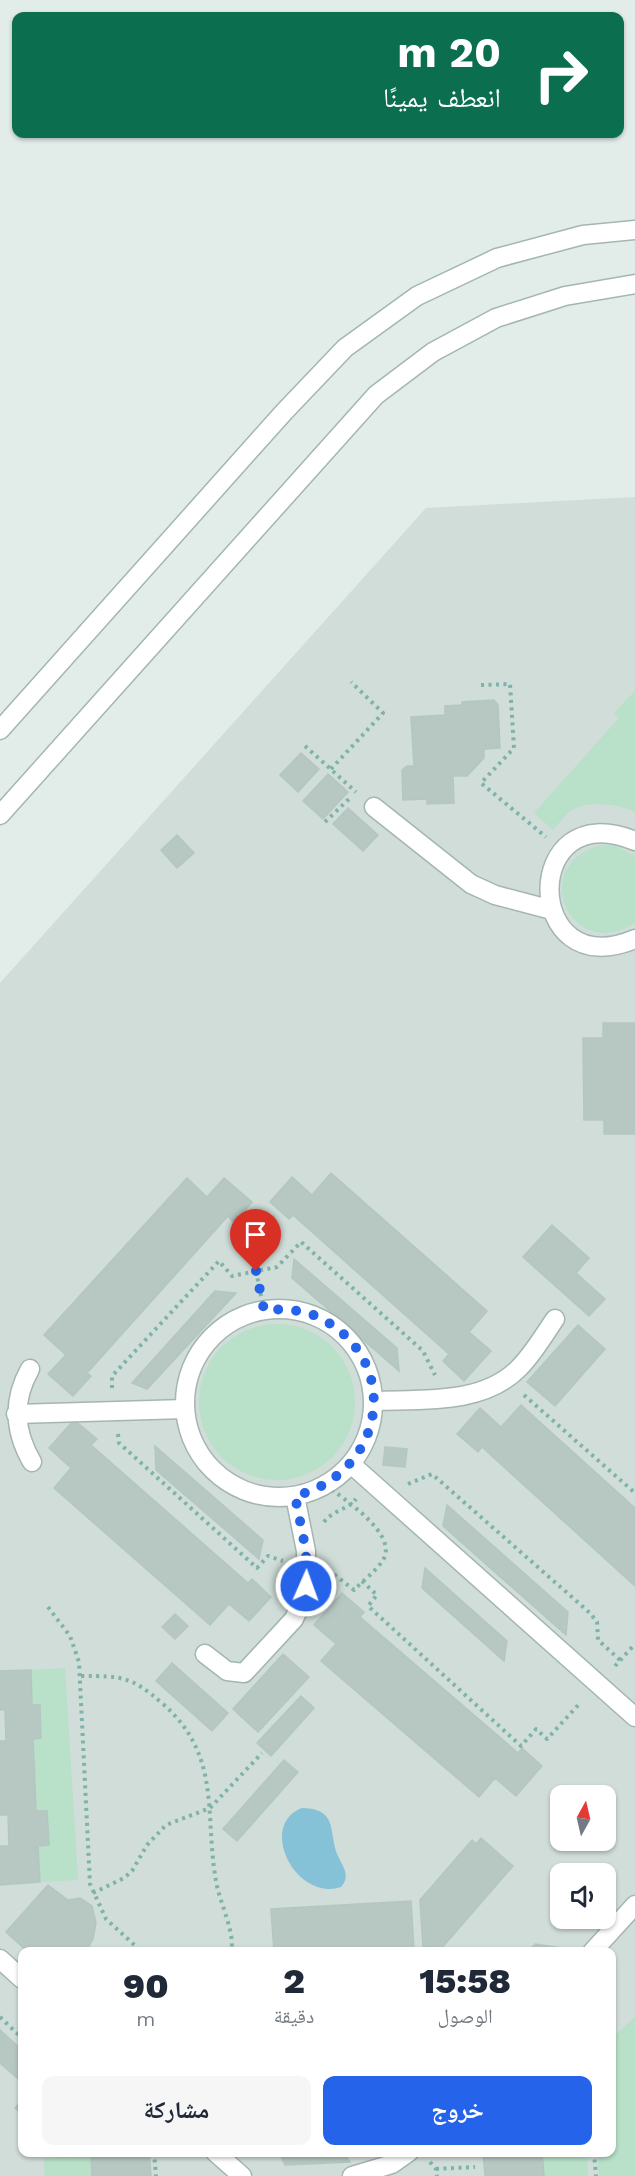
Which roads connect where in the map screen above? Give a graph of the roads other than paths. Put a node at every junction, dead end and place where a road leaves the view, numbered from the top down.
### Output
1 (635, 230) edge
2 (635, 285) edge
3 (0, 730) edge
4 (374, 807) road end
5 (0, 815) edge
6 (635, 841) edge
7 (552, 910) junction
8 (635, 939) edge
9 (555, 1319) dead end
10 (30, 1369) dead end
11 (374, 1401) junction
12 (185, 1409) junction
13 (16, 1414) junction
14 (32, 1462) dead end
15 (351, 1464) junction
16 (295, 1496) junction
17 (205, 1654) dead end
18 (635, 1717) edge
19 (635, 1905) edge
20 (597, 1947) edge
21 (0, 1959) edge
22 (18, 1975) edge
23 (221, 2157) edge
24 (403, 2157) edge
25 (406, 2157) edge
26 (242, 2176) edge
27 (352, 2176) edge
28 (396, 2176) edge

1 - 3 street
2 - 5 street
4 - 7 street
6 - 7 street
7 - 8 street
9 - 11 street
10 - 13 street
11 - 12 street
11 - 15 street
12 - 13 street
12 - 16 street
13 - 14 street
15 - 16 street
15 - 18 street
16 - 17 street
19 - 20 street
21 - 22 street
23 - 26 street
24 - 27 street
25 - 28 street

